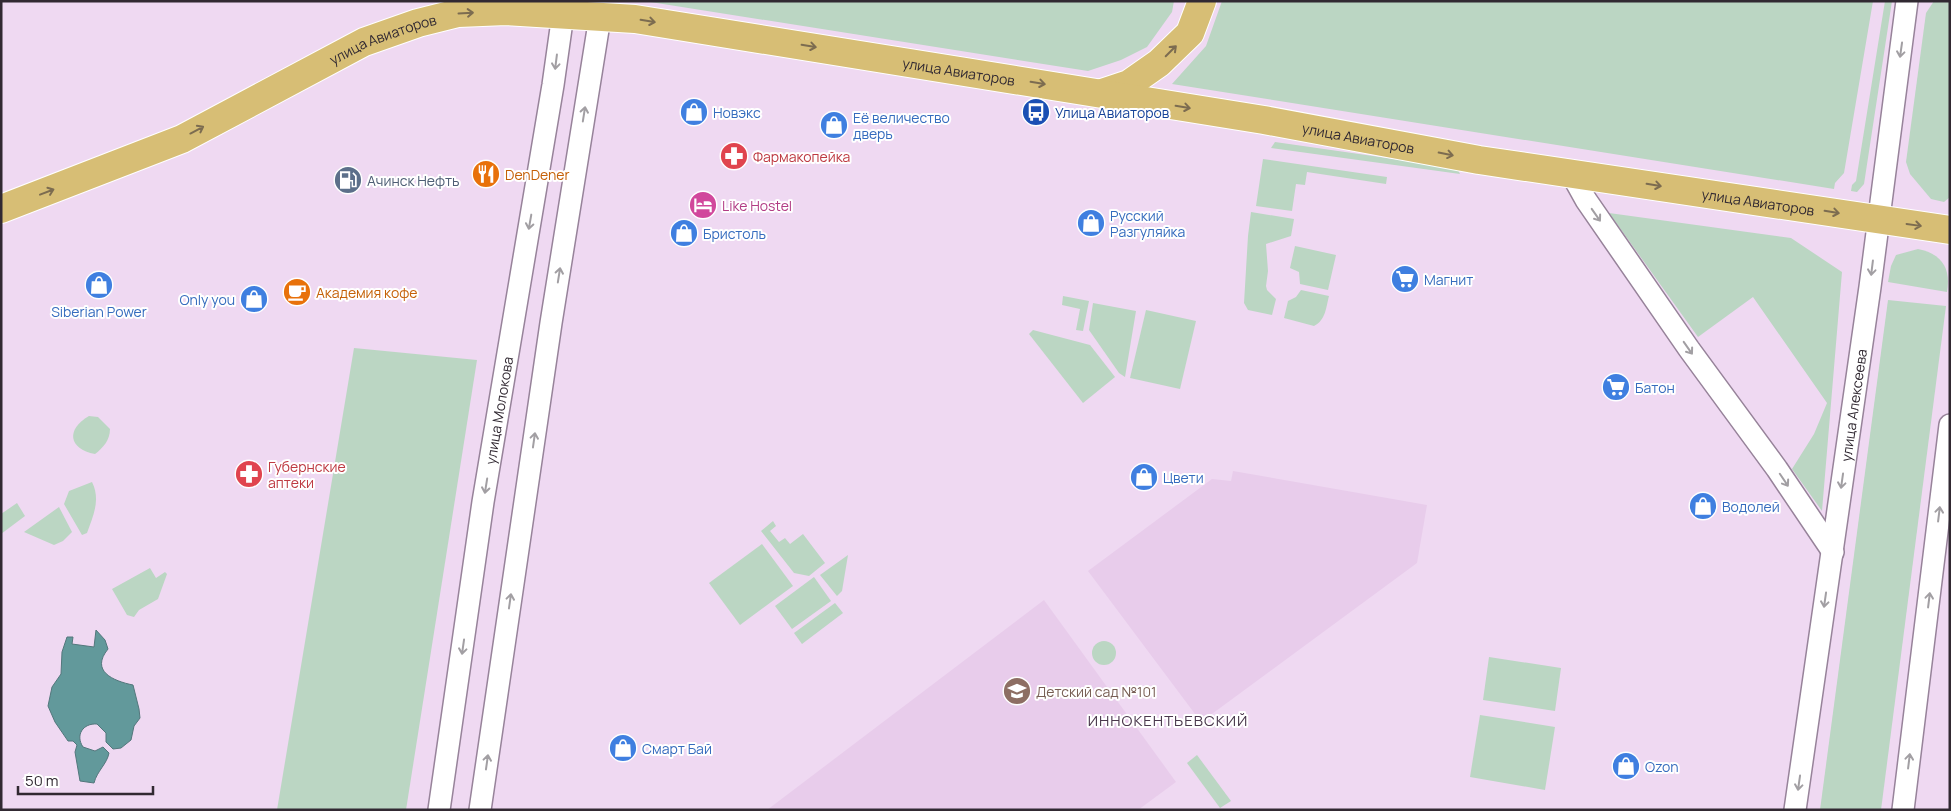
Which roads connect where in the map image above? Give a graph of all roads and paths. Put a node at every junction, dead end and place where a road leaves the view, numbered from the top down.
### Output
1 (1202, 1) edge
2 (1908, 1) edge
3 (563, 14) junction
4 (600, 17) junction
5 (1100, 93) junction
6 (1571, 173) junction
7 (1, 210) edge
8 (1878, 220) junction
9 (1950, 230) edge
10 (1950, 425) edge
11 (1833, 552) junction
12 (1942, 557) edge
13 (439, 810) edge
14 (480, 810) edge
15 (1795, 810) edge
16 (1903, 810) edge

5 -> 1 main road
2 -> 8 street, улица Алексеева
3 - 4 main road, улица Авиаторов
7 -> 3 main road, улица Авиаторов
3 -> 13 street, улица Молокова
4 -> 5 main road, улица Авиаторов
14 -> 4 street
5 -> 6 main road, улица Авиаторов
6 -> 8 main road, улица Авиаторов
6 -> 11 street
8 -> 9 main road, улица Авиаторов
8 -> 11 street, улица Алексеева
12 -> 10 street
11 -> 15 street, улица Алексеева
16 -> 12 street

